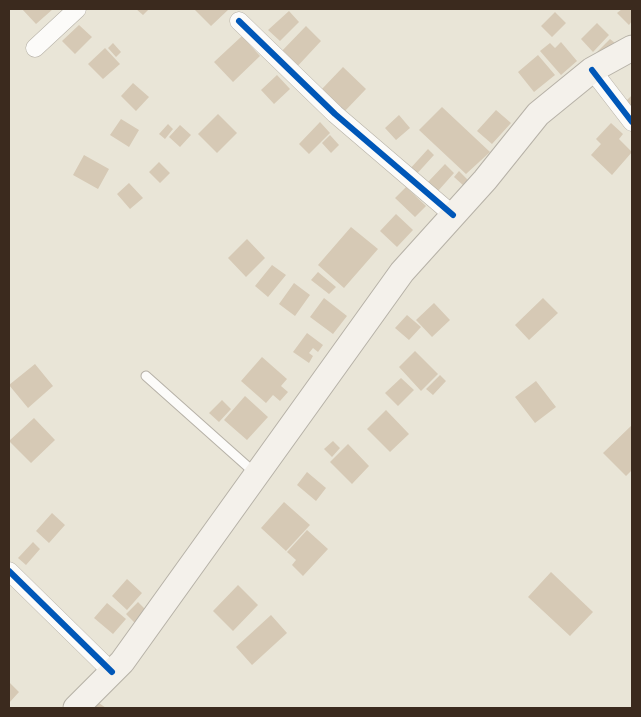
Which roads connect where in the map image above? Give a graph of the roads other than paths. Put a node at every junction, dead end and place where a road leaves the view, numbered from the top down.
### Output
1 (76, 9) edge
2 (239, 21) dead end
3 (35, 48) dead end
4 (632, 48) edge
5 (592, 70) junction
6 (632, 122) edge
7 (453, 215) junction
8 (146, 376) dead end
9 (257, 474) junction
10 (9, 571) edge
11 (112, 672) junction
12 (76, 708) edge

1 - 3 street
2 - 7 street
4 - 5 main road
5 - 6 street
5 - 7 main road
7 - 9 main road
8 - 9 lane
9 - 11 main road
10 - 11 street
11 - 12 main road

